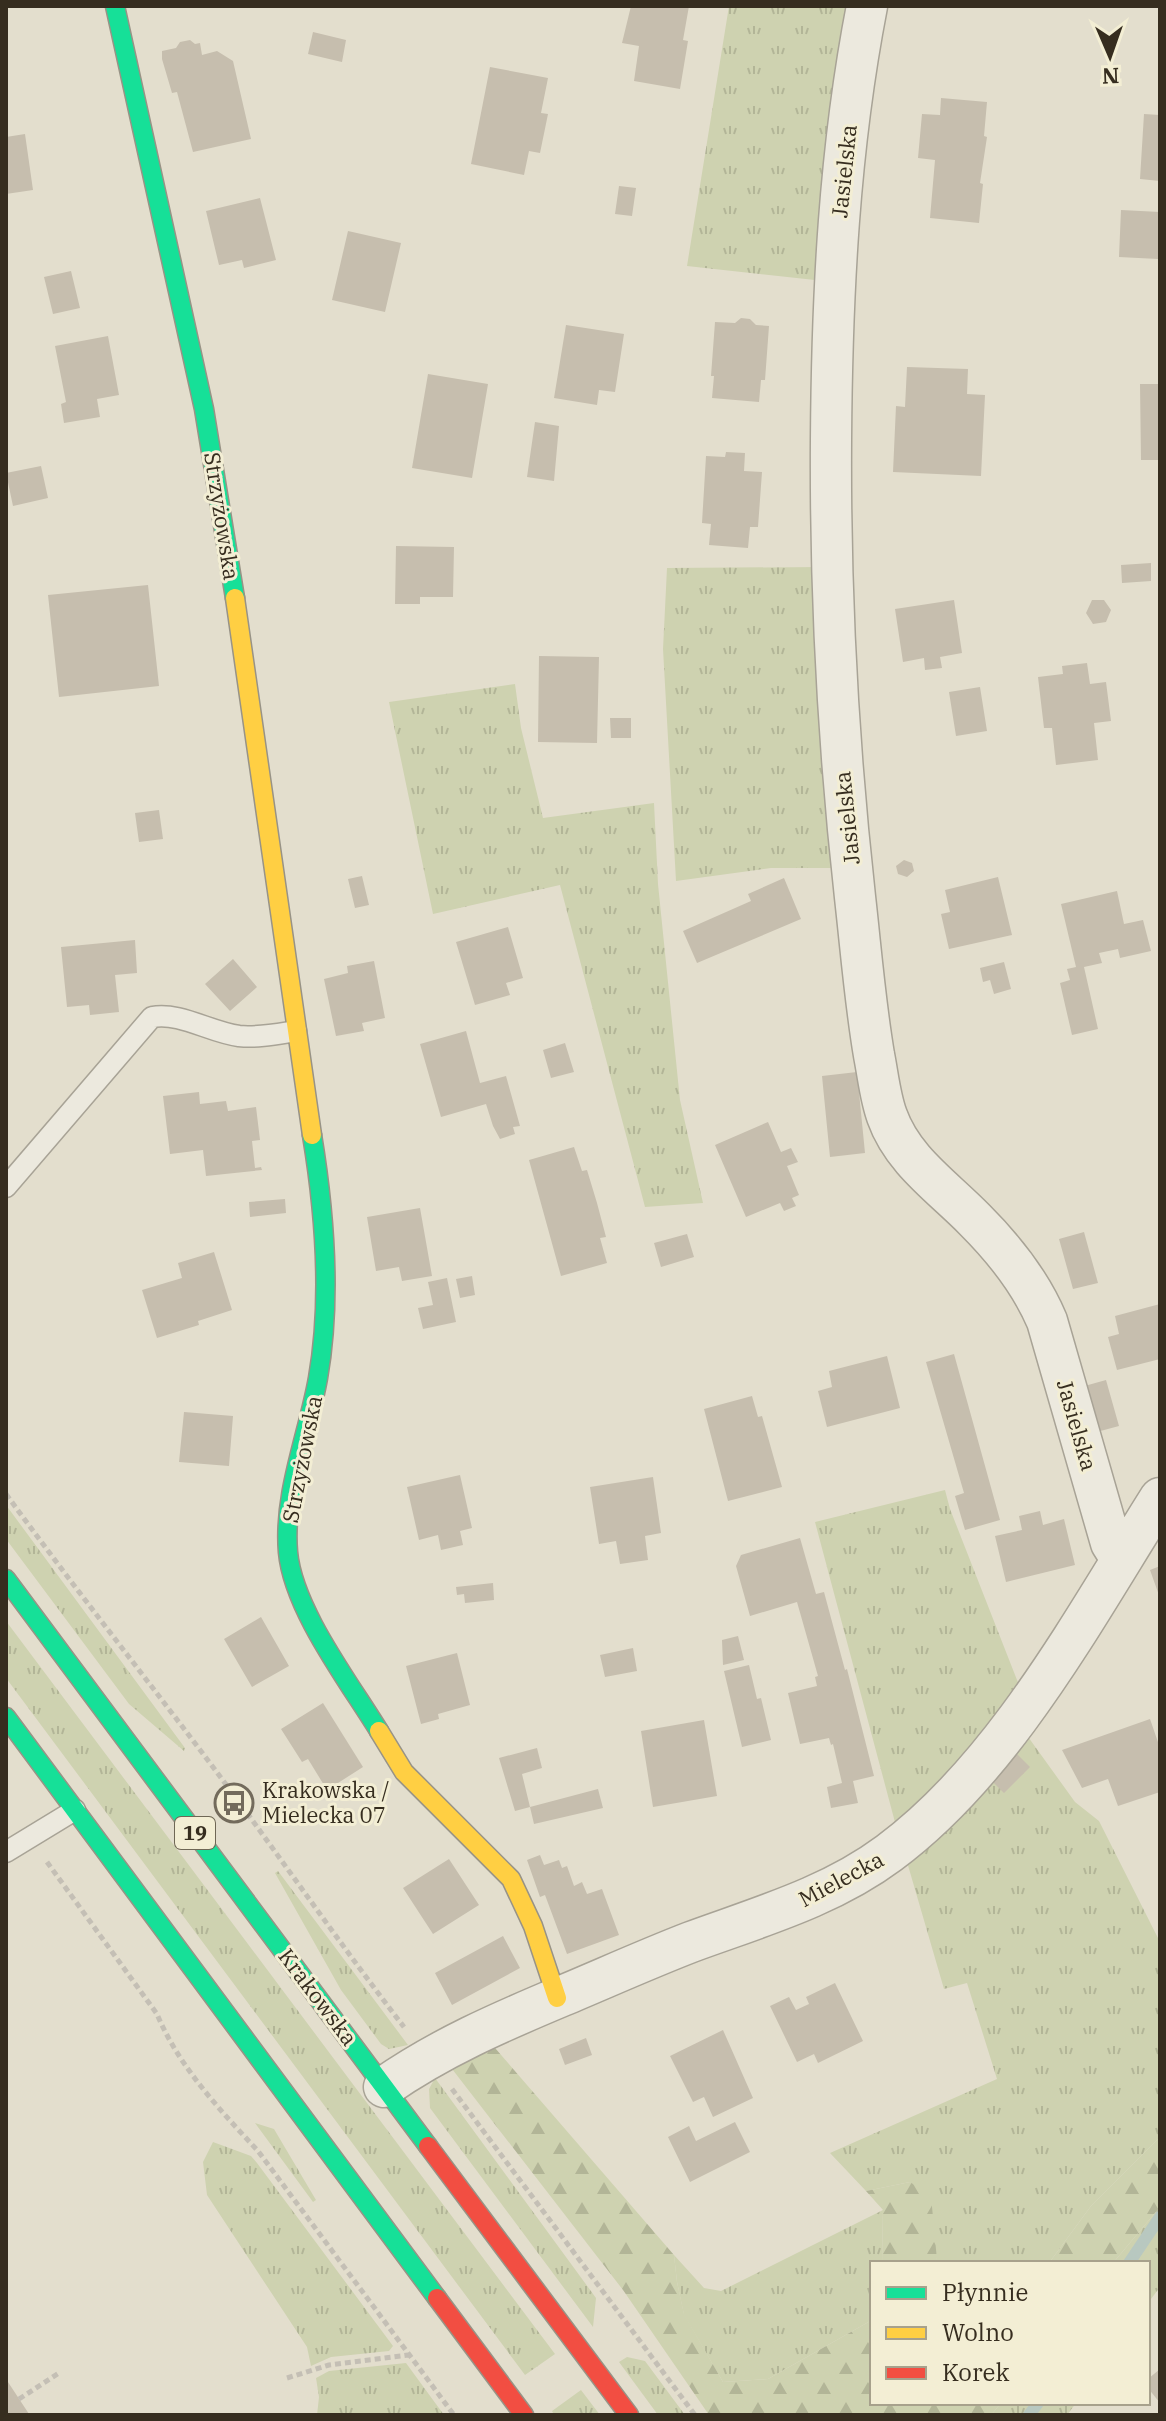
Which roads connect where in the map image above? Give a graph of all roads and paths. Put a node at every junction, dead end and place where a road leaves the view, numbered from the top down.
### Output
1 (115, 6) edge
2 (867, 6) edge
3 (296, 1031) junction
4 (6, 1187) edge
5 (6, 1494) edge
6 (1160, 1498) edge
7 (1121, 1559) junction
8 (6, 1579) edge
9 (6, 1717) edge
10 (75, 1810) junction
11 (28, 1838) junction
12 (6, 1852) edge
13 (557, 1998) junction
14 (428, 2057) junction
15 (384, 2087) junction
16 (409, 2354) junction
17 (59, 2373) dead end
18 (287, 2378) dead end
19 (19, 2399) dead end
20 (519, 2411) edge
21 (454, 2415) edge
22 (629, 2415) edge
23 (695, 2415) edge

1 - 3 street, Strzyżowska
2 - 7 street, Jasielska
3 - 4 lane
3 - 13 street, Strzyżowska
5 - 14 path
6 - 7 street, Mielecka
7 - 13 street, Mielecka
8 - 15 street, Krakowska / 19
9 - 10 street
10 - 11 lane
10 - 20 street
11 - 12 lane
11 - 16 path
13 - 14 street, Mielecka
14 - 15 street, Mielecka
14 - 23 path
15 - 22 street, Krakowska / 19
16 - 18 path
16 - 21 path
17 - 19 path

